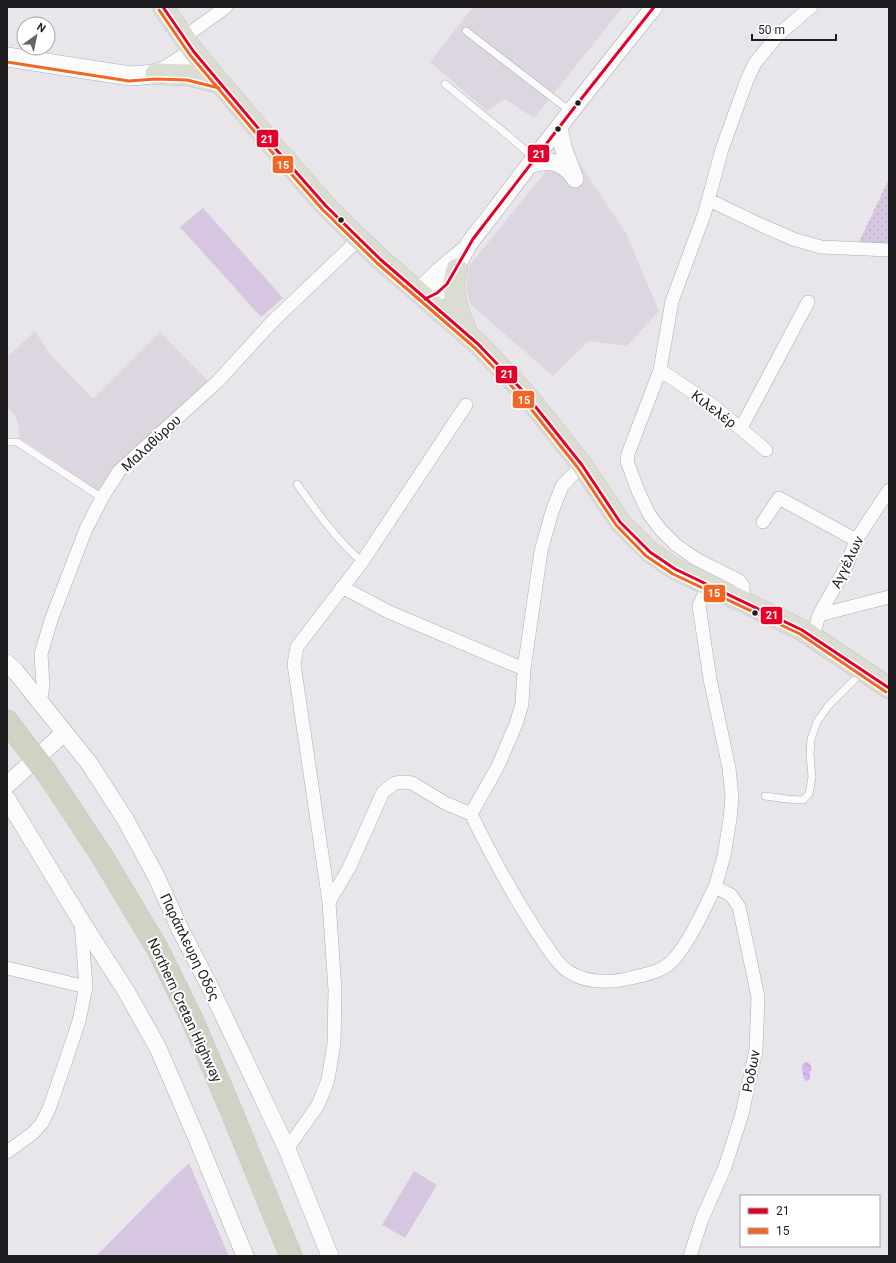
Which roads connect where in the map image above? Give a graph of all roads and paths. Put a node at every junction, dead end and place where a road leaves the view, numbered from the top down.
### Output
1 (163, 7) edge
2 (226, 7) edge
3 (654, 7) edge
4 (810, 7) edge
5 (466, 31) dead end
6 (189, 45) junction
7 (7, 57) edge
8 (156, 74) junction
9 (220, 82) junction
10 (445, 84) dead end
11 (570, 111) junction
12 (559, 127) junction
13 (532, 162) junction
14 (709, 200) junction
15 (359, 239) junction
16 (889, 250) edge
17 (452, 266) junction
18 (421, 296) junction
19 (808, 302) dead end
20 (468, 336) junction
21 (660, 370) junction
22 (466, 405) dead end
23 (741, 428) junction
24 (7, 442) edge
25 (766, 450) dead end
26 (582, 465) junction
27 (297, 484) dead end
28 (889, 490) edge
29 (102, 498) junction
30 (763, 522) dead end
31 (856, 540) junction
32 (362, 562) junction
33 (708, 585) junction
34 (342, 587) junction
35 (889, 597) edge
36 (744, 603) junction
37 (819, 615) junction
38 (813, 636) junction
39 (7, 663) edge
40 (524, 669) junction
41 (864, 671) junction
42 (889, 688) edge
43 (40, 703) junction
44 (7, 721) edge
45 (64, 733) junction
46 (7, 785) edge
47 (765, 796) dead end
48 (7, 799) edge
49 (471, 814) junction
50 (717, 888) junction
51 (329, 902) junction
52 (81, 921) junction
53 (12, 969) edge
54 (7, 980) edge
55 (86, 987) junction
56 (287, 1149) junction
57 (7, 1152) edge
58 (239, 1252) edge
59 (291, 1256) edge
60 (330, 1256) edge
61 (690, 1256) edge

1 - 6 main road
2 - 6 street
3 - 11 street
4 - 14 street
5 - 11 lane
6 - 8 main road
6 - 9 main road
7 - 8 main road
8 - 9 main road
9 - 15 main road
10 - 13 lane
11 - 12 street
12 - 13 street
12 - 13 street
13 - 17 street
14 - 16 street
14 - 21 street
15 - 18 main road
15 - 29 street, Μαλαθύρου
17 - 18 street
17 - 20 main road
18 - 20 main road
19 - 23 street
20 - 26 main road
21 - 23 street, Κιλελέρ
21 - 36 street
22 - 32 street
23 - 25 street, Κιλελέρ
24 - 29 lane
26 - 33 main road
26 - 40 street
27 - 32 lane
28 - 31 street, Αγγέλων
29 - 43 street, Μαλαθύρου
30 - 31 street
31 - 37 street, Αγγέλων
32 - 34 street
33 - 36 main road
33 - 50 street
34 - 40 street
34 - 51 street
35 - 37 street
36 - 38 main road
37 - 38 street, Αγγέλων
38 - 41 main road
39 - 43 street, Παράπλευρη Οδός
40 - 49 street
41 - 42 main road
41 - 47 lane
43 - 45 street, Παράπλευρη Οδός
44 - 59 highway, Northern Cretan Highway, bridge
45 - 46 street
45 - 56 street, Παράπλευρη Οδός
48 - 52 street
49 - 50 street
49 - 51 street
50 - 61 street, Ροδων
51 - 56 street
52 - 55 street
52 - 58 street
53 - 54 street
53 - 55 street
55 - 57 street
56 - 60 street, Παράπλευρη Οδός

